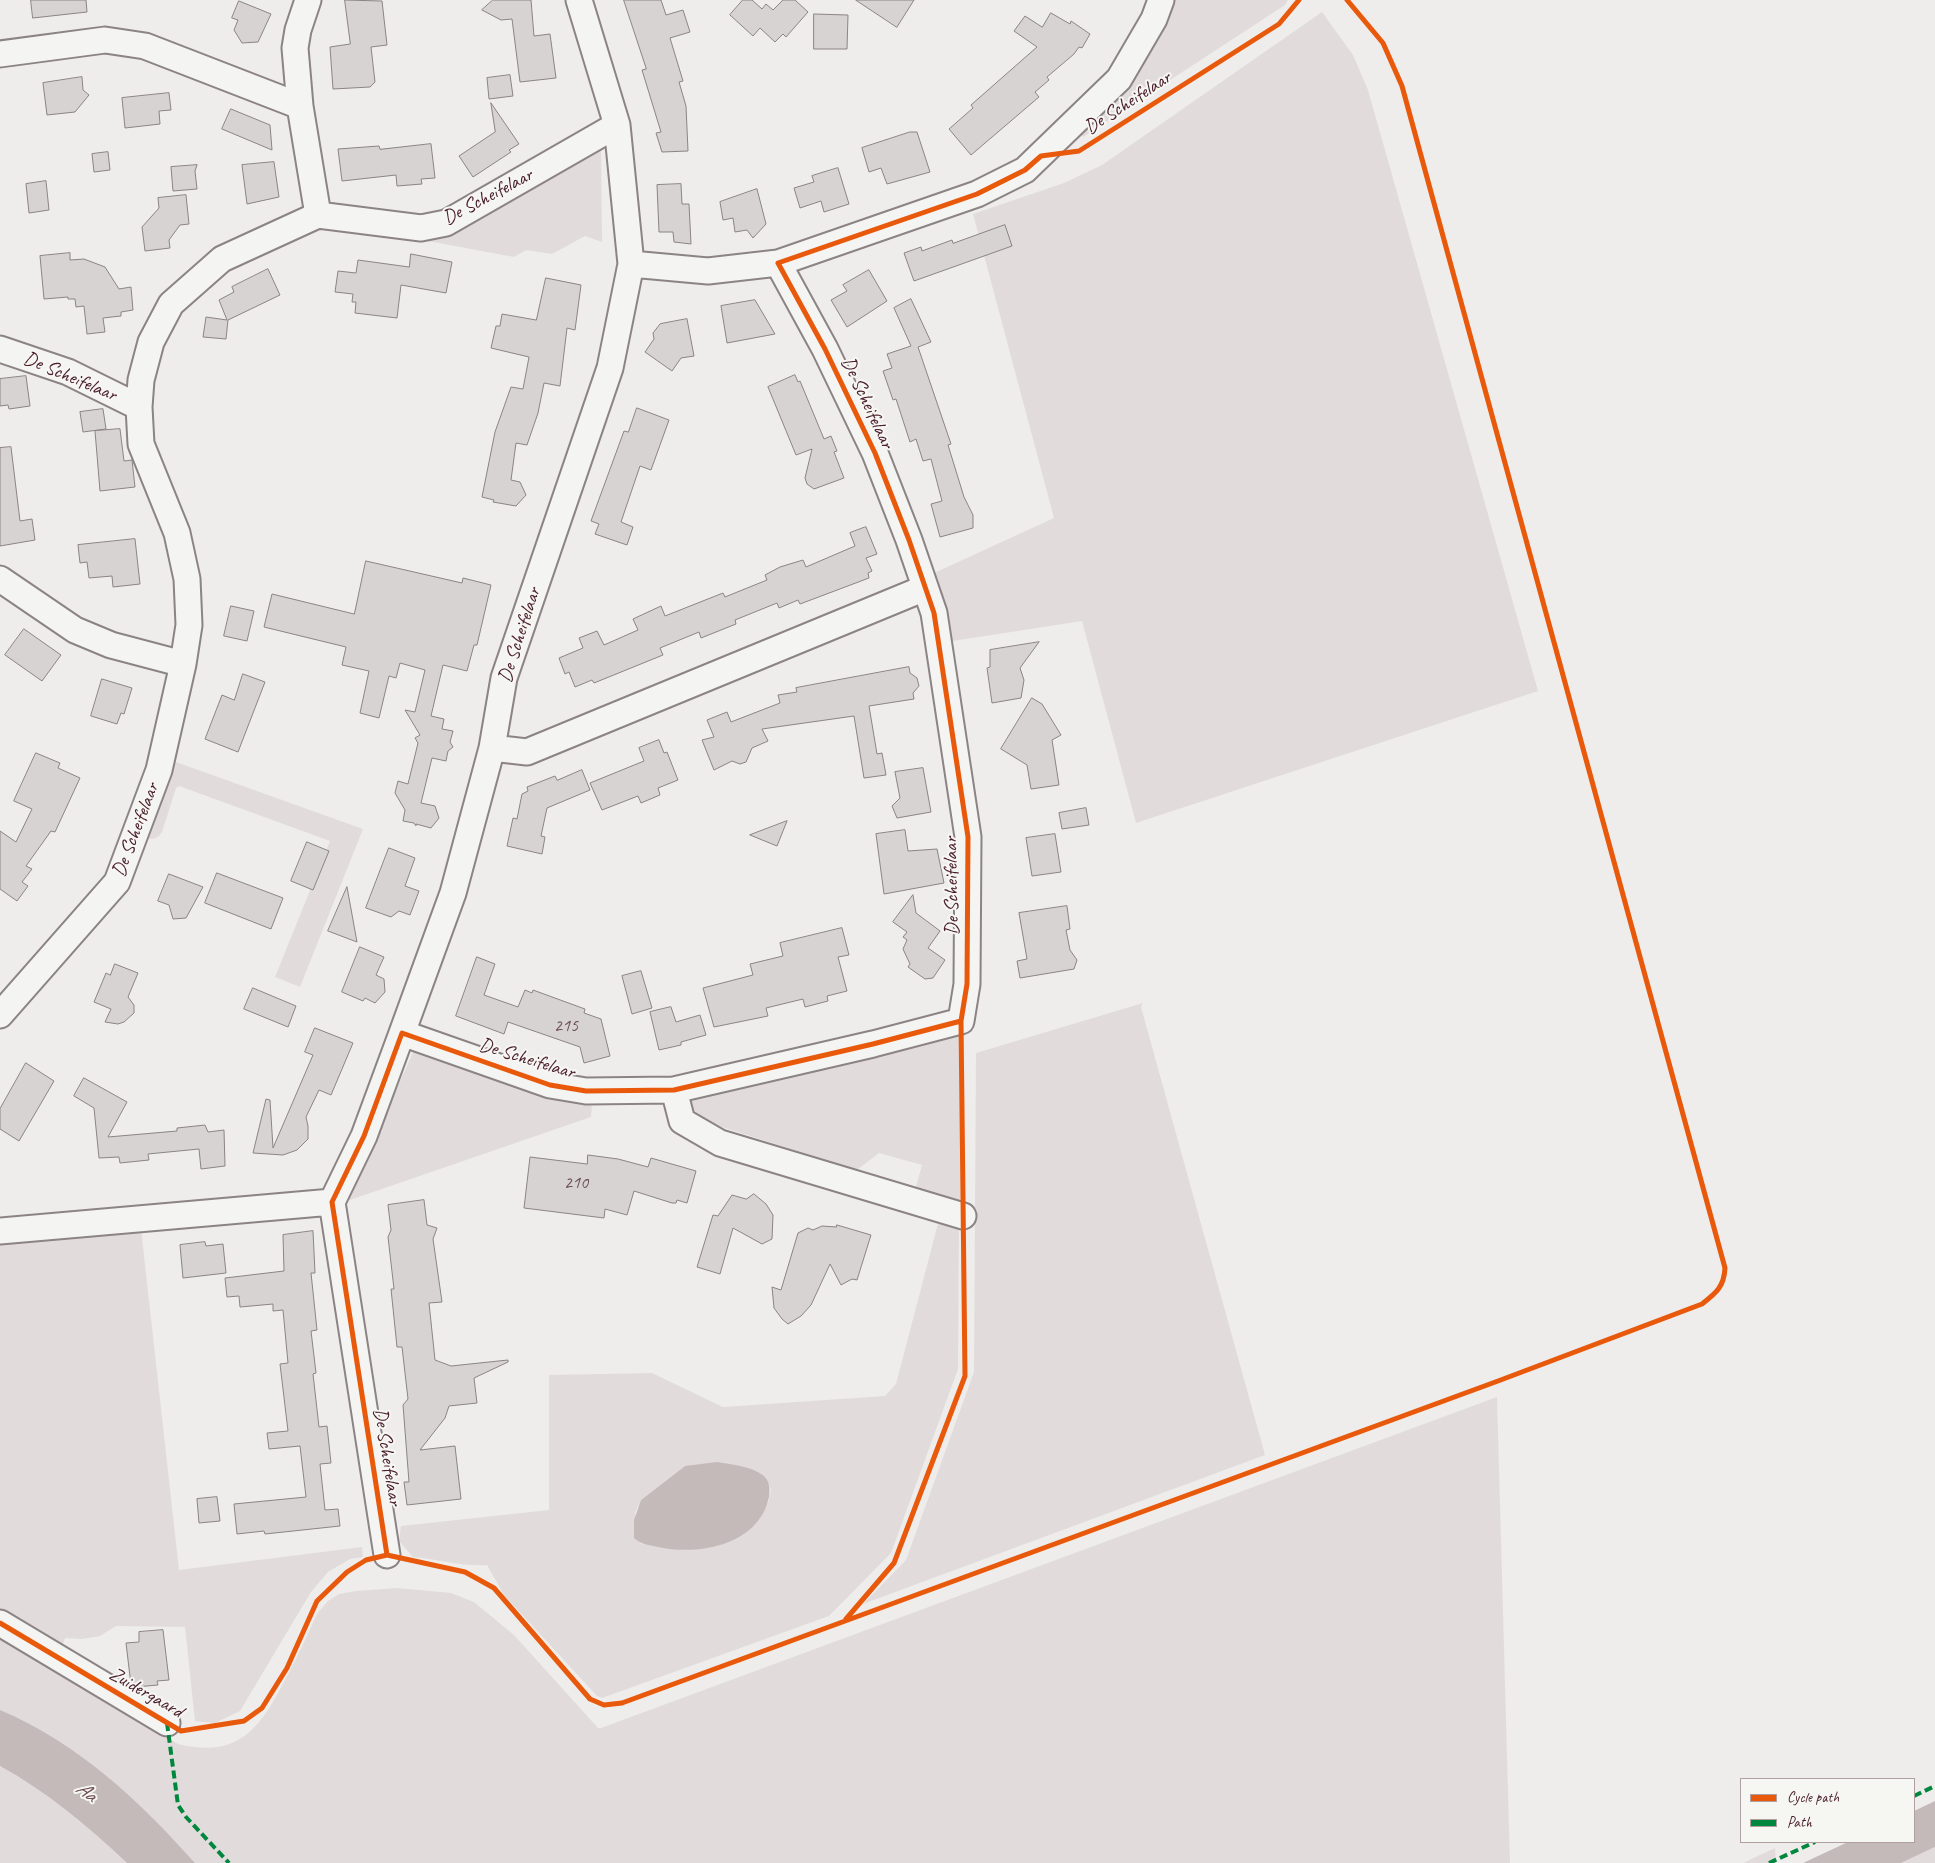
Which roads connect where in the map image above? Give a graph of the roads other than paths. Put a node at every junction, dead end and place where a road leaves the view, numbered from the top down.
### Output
1 (308, 0) edge
2 (579, 0) edge
3 (1161, 0) edge
4 (0, 54) edge
5 (300, 106) junction
6 (617, 126) junction
7 (318, 215) junction
8 (778, 263) junction
9 (631, 264) junction
10 (0, 349) edge
11 (139, 407) junction
12 (0, 579) edge
13 (925, 588) junction
14 (183, 664) junction
15 (492, 748) junction
16 (0, 1015) edge
17 (402, 1034) junction
18 (674, 1090) junction
19 (332, 1202) junction
20 (963, 1216) dead end
21 (0, 1231) edge
22 (387, 1555) dead end
23 (0, 1623) edge
24 (167, 1723) dead end

1 - 5 street
2 - 6 street, De Scheifelaar
3 - 8 street, De Scheifelaar
4 - 5 street
5 - 7 street
6 - 7 street, De Scheifelaar
6 - 9 street, De Scheifelaar
7 - 11 street, De Scheifelaar
8 - 9 street, De Scheifelaar
8 - 13 street, De Scheifelaar
9 - 15 street, De Scheifelaar
10 - 11 street, De Scheifelaar
11 - 14 street, De Scheifelaar
12 - 14 street
13 - 15 street
13 - 18 street, De Scheifelaar
14 - 16 street, De Scheifelaar
15 - 17 street, De Scheifelaar
17 - 18 street, De Scheifelaar
17 - 19 street, De Scheifelaar
18 - 20 street
19 - 21 street
19 - 22 street, De Scheifelaar
23 - 24 street, Zuidergaard

